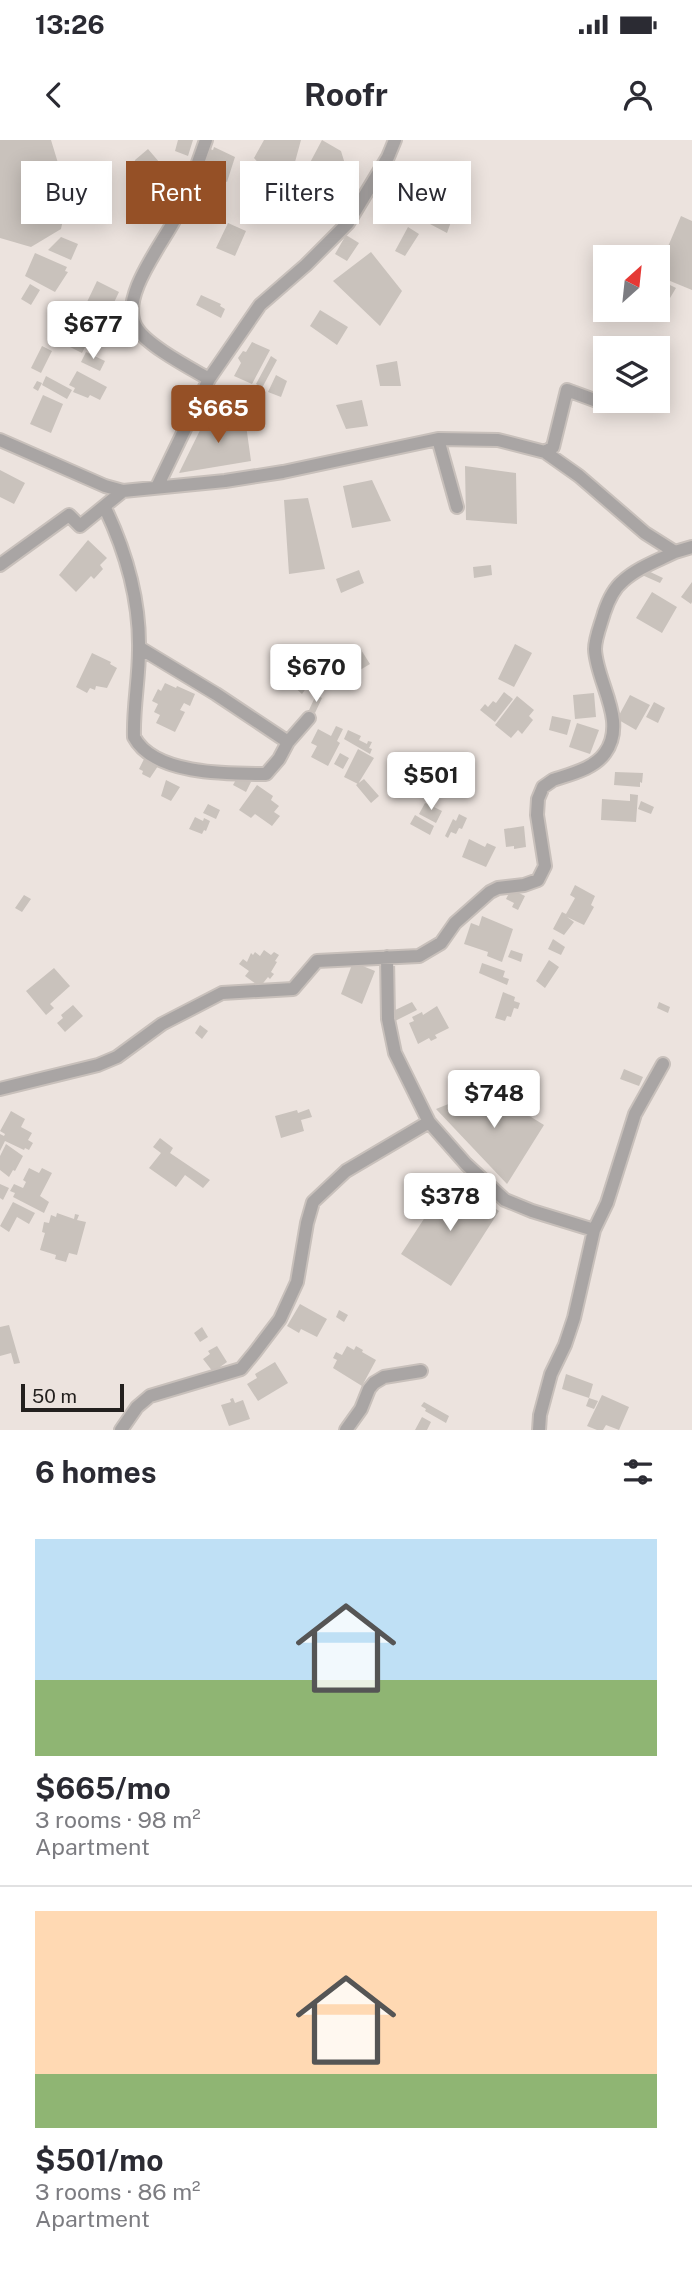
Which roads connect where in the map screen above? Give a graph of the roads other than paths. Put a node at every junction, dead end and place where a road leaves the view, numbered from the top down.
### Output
1 (206, 140) edge
2 (395, 140) edge
3 (209, 379) junction
4 (593, 400) edge
5 (438, 439) junction
6 (0, 440) edge
7 (545, 452) junction
8 (157, 487) junction
9 (123, 491) junction
10 (457, 507) dead end
11 (105, 508) junction
12 (692, 547) edge
13 (675, 552) junction
14 (0, 565) edge
15 (140, 648) junction
16 (309, 718) dead end
17 (288, 742) junction
18 (387, 957) junction
19 (663, 1064) dead end
20 (0, 1088) edge
21 (429, 1122) junction
22 (594, 1230) junction
23 (421, 1371) dead end
24 (121, 1430) edge
25 (346, 1430) edge
26 (539, 1430) edge

1 - 3 street
2 - 3 street
3 - 8 street
4 - 7 street
5 - 7 street
5 - 8 street
5 - 10 street
6 - 9 street
7 - 13 street
8 - 9 street
9 - 11 street
11 - 14 street
11 - 15 street
12 - 13 street
13 - 18 street
15 - 17 street
15 - 17 street
16 - 17 street
18 - 20 street
18 - 21 street
19 - 22 street
21 - 22 street
21 - 24 street
22 - 26 street
23 - 25 street

